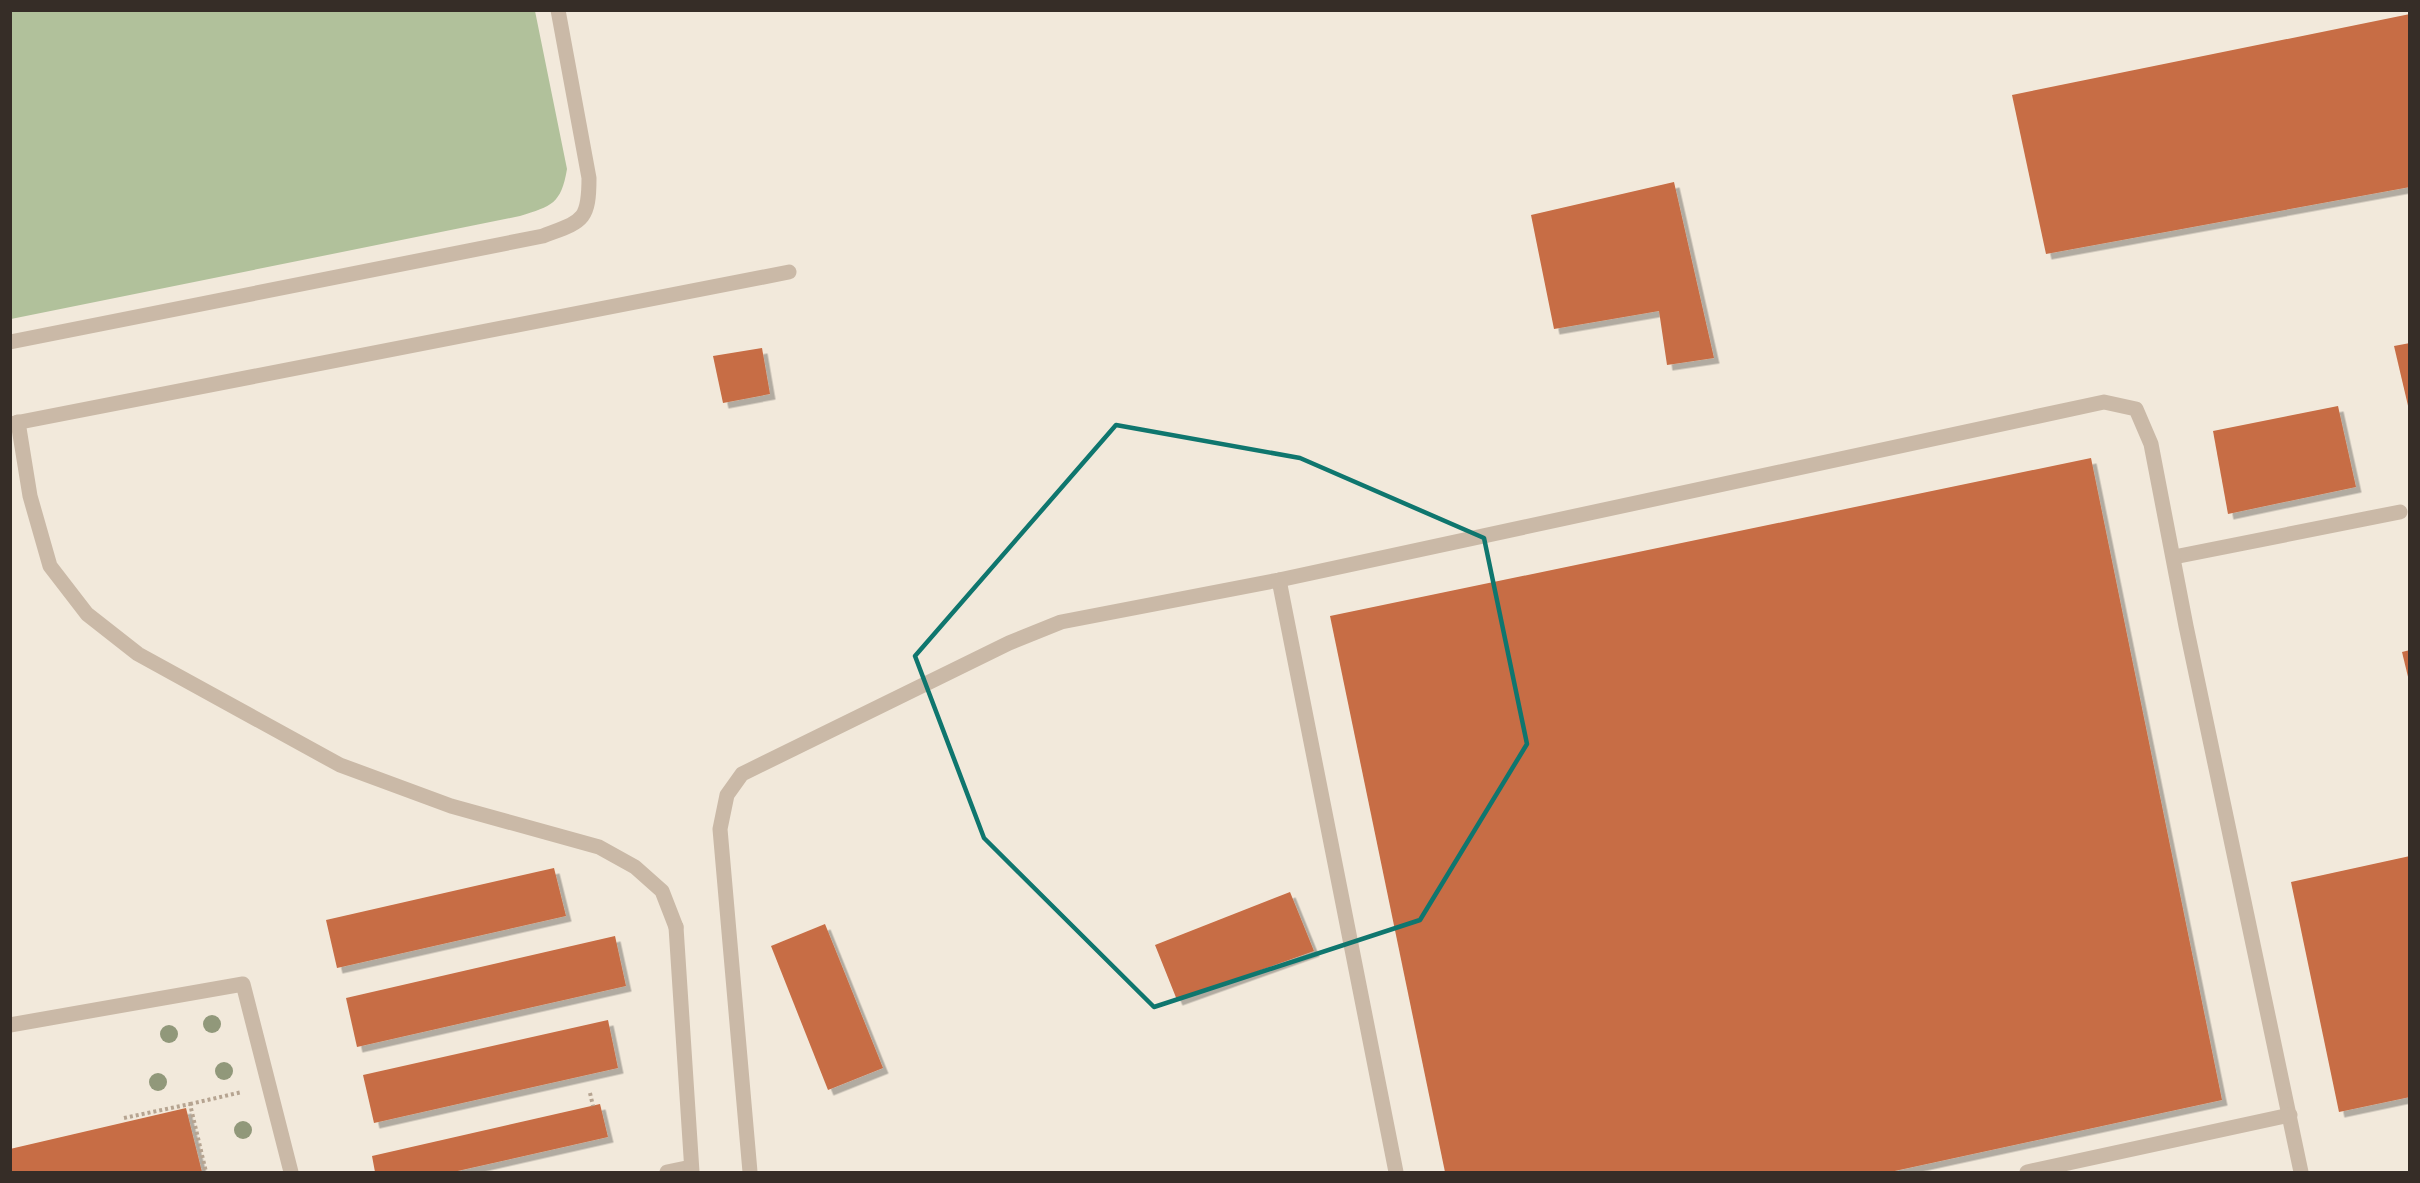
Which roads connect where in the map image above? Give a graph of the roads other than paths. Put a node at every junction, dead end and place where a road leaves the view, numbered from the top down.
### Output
1 (558, 10) edge
2 (789, 272) dead end
3 (10, 342) edge
4 (14, 423) edge
5 (2400, 512) dead end
6 (2174, 557) junction
7 (1279, 580) junction
8 (10, 1025) edge
9 (2290, 1115) junction
10 (692, 1170) edge
11 (291, 1173) edge
12 (667, 1173) edge
13 (750, 1173) edge
14 (1396, 1173) edge
15 (2027, 1173) edge
16 (2301, 1173) edge

1 - 3 street
2 - 4 street
4 - 10 street
5 - 6 street
6 - 7 street
6 - 9 street
7 - 13 street
7 - 14 street
8 - 11 street
9 - 15 street
9 - 16 street
10 - 12 street

